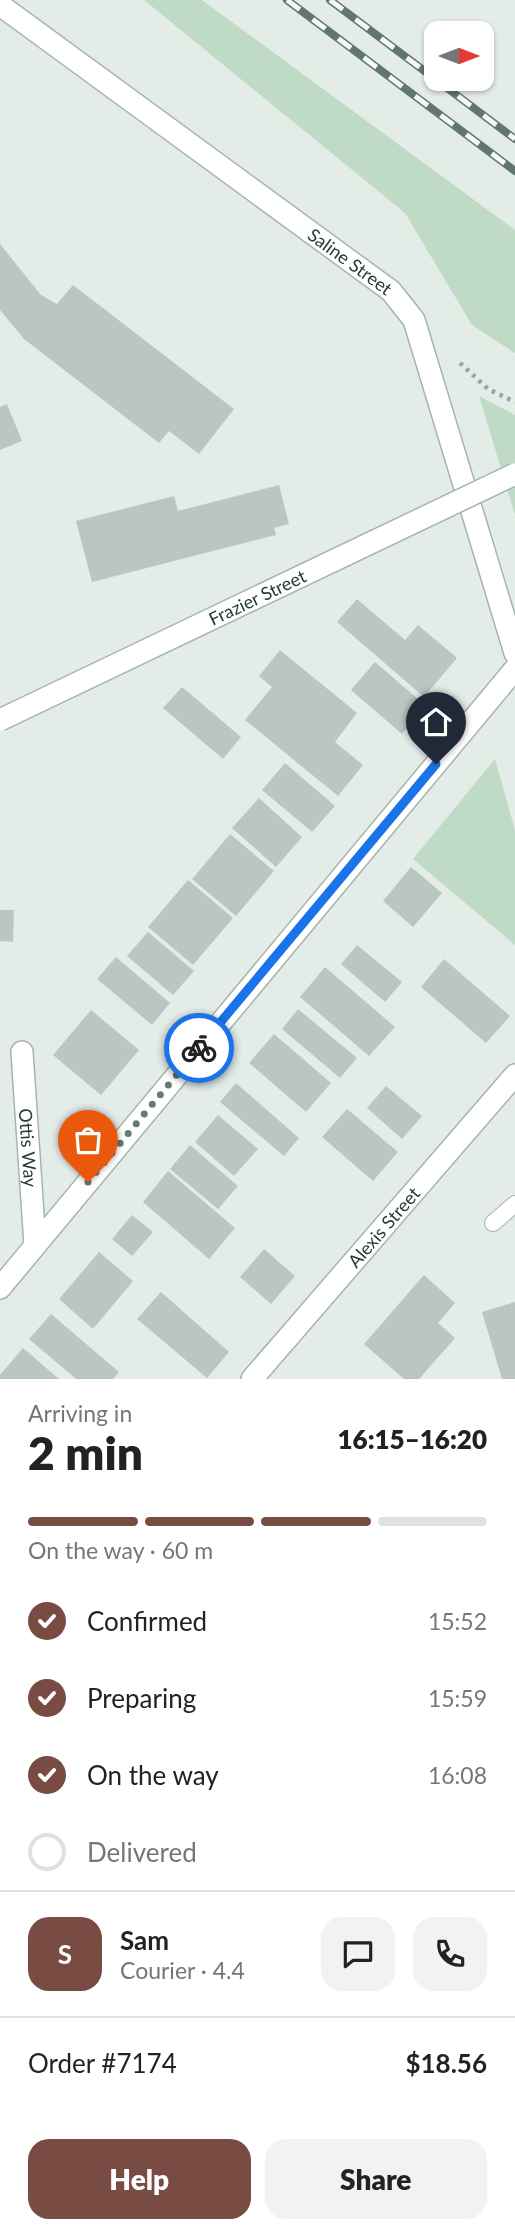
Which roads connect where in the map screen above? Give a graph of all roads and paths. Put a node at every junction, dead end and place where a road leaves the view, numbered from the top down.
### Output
1 (0, 5) edge
2 (454, 358) dead end
3 (515, 402) edge
4 (515, 474) edge
5 (515, 653) edge
6 (515, 669) edge
7 (0, 720) edge
8 (22, 1052) dead end
9 (515, 1075) edge
10 (515, 1204) edge
11 (493, 1223) dead end
12 (35, 1245) junction
13 (0, 1288) edge
14 (252, 1379) edge

1 - 5 street, Saline Street
2 - 3 path
4 - 7 street, Frazier Street, bridge
6 - 12 street
8 - 12 street, Ottis Way
9 - 14 street, Alexis Street
10 - 11 lane
12 - 13 street

